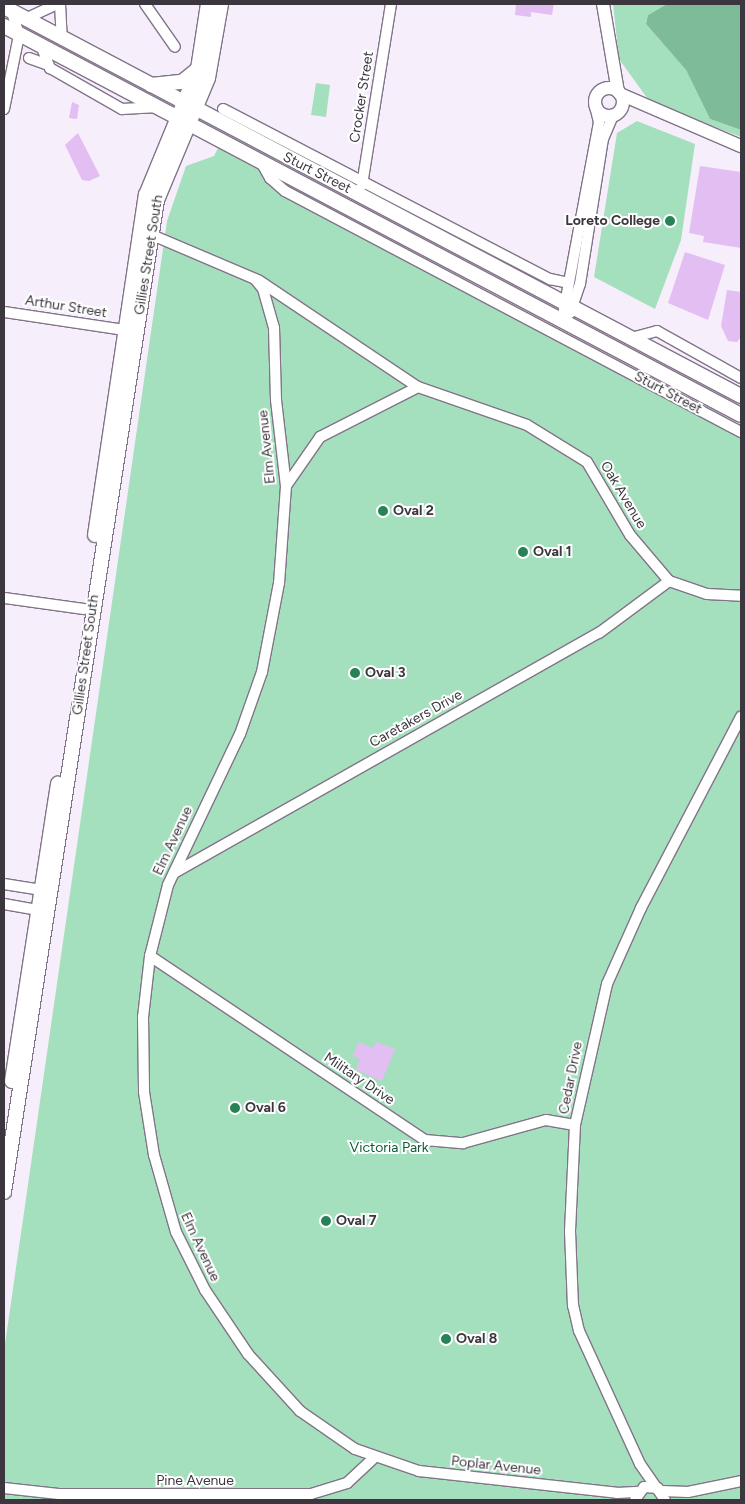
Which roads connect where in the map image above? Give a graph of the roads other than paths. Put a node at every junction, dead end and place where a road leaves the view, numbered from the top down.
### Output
1 (58, 4) edge
2 (145, 4) edge
3 (208, 4) edge
4 (221, 4) edge
5 (391, 4) edge
6 (603, 4) edge
7 (8, 10) edge
8 (24, 19) junction
9 (5, 27) edge
10 (19, 35) junction
11 (62, 38) junction
12 (40, 45) junction
13 (175, 47) dead end
14 (12, 55) junction
15 (609, 57) junction
16 (29, 58) dead end
17 (48, 65) junction
18 (198, 69) junction
19 (144, 84) junction
20 (599, 92) junction
21 (619, 93) junction
22 (595, 106) junction
23 (4, 108) edge
24 (158, 108) junction
25 (223, 109) dead end
26 (654, 110) junction
27 (188, 115) junction
28 (614, 115) junction
29 (741, 146) edge
30 (260, 160) junction
31 (363, 179) junction
32 (360, 195) junction
33 (152, 236) junction
34 (255, 279) junction
35 (569, 283) junction
36 (569, 305) junction
37 (4, 312) edge
38 (564, 321) junction
39 (131, 331) junction
40 (631, 338) junction
41 (666, 376) junction
42 (741, 378) edge
43 (418, 387) junction
44 (658, 388) junction
45 (741, 396) edge
46 (741, 415) edge
47 (741, 432) edge
48 (286, 486) junction
49 (669, 581) junction
50 (741, 596) edge
51 (4, 598) edge
52 (88, 610) junction
53 (741, 717) edge
54 (172, 875) junction
55 (4, 884) edge
56 (47, 891) junction
57 (4, 904) edge
58 (44, 911) junction
59 (150, 956) junction
60 (575, 1125) junction
61 (4, 1135) edge
62 (4, 1191) edge
63 (374, 1458) junction
64 (640, 1464) junction
65 (741, 1481) edge
66 (4, 1488) edge
67 (688, 1492) junction
68 (617, 1493) junction
69 (662, 1493) edge
70 (638, 1494) edge
71 (628, 1500) edge
72 (673, 1500) edge

1 - 8 street
1 - 11 street
2 - 13 street
3 - 18 main road
4 - 27 main road
5 - 31 street, Crocker Street
6 - 15 street
7 - 8 main road, Sturt Street
7 - 10 street
8 - 11 main road, Sturt Street
9 - 10 main road, Sturt Street
9 - 14 street
10 - 12 main road, Sturt Street
10 - 14 street
11 - 19 main road, Sturt Street
12 - 17 street
12 - 24 main road, Sturt Street
14 - 23 street
15 - 20 street
15 - 21 street
16 - 17 street
17 - 24 street
18 - 19 main road
18 - 27 main road
19 - 27 main road, Sturt Street
20 - 21 street
20 - 22 street
21 - 26 street
21 - 28 street
22 - 28 street
22 - 35 street
24 - 27 main road, Sturt Street
25 - 31 street, Sturt Street
26 - 28 street
26 - 29 street
27 - 30 main road, Sturt Street
27 - 32 main road, Sturt Street
27 - 33 main road, Gillies Street South
27 - 39 main road, Gillies Street South
28 - 36 street
30 - 38 main road, Sturt Street
30 - 44 street, Sturt Street
31 - 32 street, Crocker Street
31 - 35 street, Sturt Street
32 - 36 main road, Sturt Street
33 - 34 street
33 - 39 main road, Gillies Street South
34 - 43 street, Oak Avenue
34 - 48 street, Elm Avenue
35 - 36 street
36 - 38 street
36 - 40 main road, Sturt Street
37 - 39 street, Arthur Street
38 - 41 main road, Sturt Street
39 - 52 main road, Gillies Street South
40 - 42 street
40 - 45 main road, Sturt Street
41 - 44 street
41 - 46 main road, Sturt Street
43 - 48 street
43 - 49 street, Oak Avenue
44 - 47 street, Sturt Street
48 - 54 street, Elm Avenue
49 - 50 street
49 - 54 street, Caretakers Drive
51 - 52 street
52 - 56 main road, Gillies Street South
53 - 60 street, Cedar Drive
54 - 59 street, Elm Avenue
55 - 56 street
56 - 58 main road, Gillies Street South
57 - 58 street
58 - 61 main road, Gillies Street South
58 - 62 main road, Gillies Street South
59 - 60 street, Military Drive
59 - 63 street, Elm Avenue
60 - 64 street, Cedar Drive
63 - 66 street, Pine Avenue
63 - 68 street, Poplar Avenue
64 - 69 street, Cedar Drive
64 - 70 street, Cedar Drive
65 - 67 street
67 - 69 street
67 - 72 street
68 - 70 street, Poplar Avenue
68 - 71 street, Poplar Avenue
69 - 70 street, Poplar Avenue

